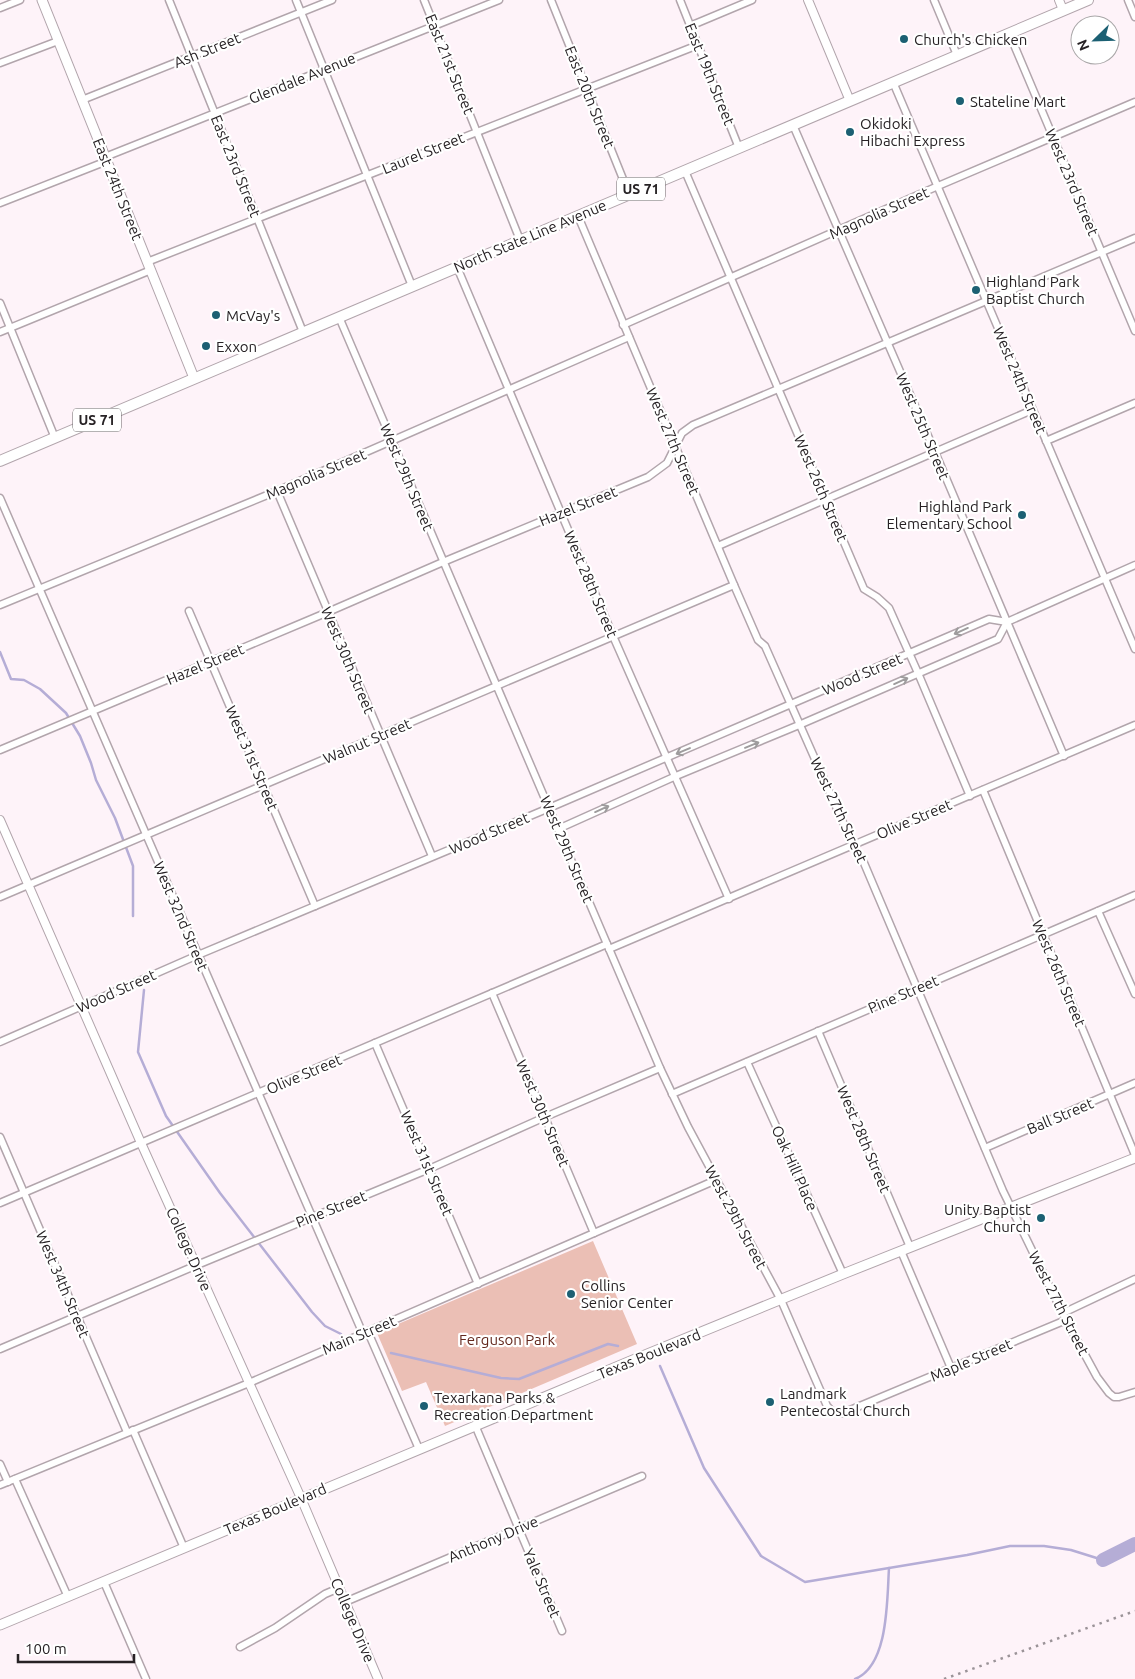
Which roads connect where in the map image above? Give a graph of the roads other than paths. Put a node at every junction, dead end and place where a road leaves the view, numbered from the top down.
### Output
1 (20, 0) edge
2 (42, 0) edge
3 (169, 0) edge
4 (296, 0) edge
5 (332, 0) edge
6 (424, 0) edge
7 (499, 0) edge
8 (551, 0) edge
9 (680, 0) edge
10 (752, 0) edge
11 (808, 0) edge
12 (934, 0) edge
13 (1059, 0) edge
14 (1088, 0) edge
15 (1128, 0) edge
16 (0, 8) edge
17 (1063, 10) junction
18 (301, 12) junction
19 (1135, 17) edge
20 (435, 26) junction
21 (690, 26) junction
22 (1009, 34) junction
23 (58, 41) junction
24 (698, 44) junction
25 (957, 55) junction
26 (192, 56) junction
27 (0, 63) edge
28 (324, 70) junction
29 (894, 82) junction
30 (587, 88) junction
31 (82, 100) junction
32 (850, 101) junction
33 (1135, 102) edge
34 (215, 113) junction
35 (793, 125) junction
36 (477, 132) junction
37 (1053, 138) junction
38 (739, 148) junction
39 (106, 159) junction
40 (685, 171) junction
41 (367, 175) junction
42 (938, 186) junction
43 (629, 194) junction
44 (0, 203) edge
45 (578, 216) junction
46 (257, 219) junction
47 (839, 231) junction
48 (1135, 238) edge
49 (520, 240) junction
50 (1102, 252) junction
51 (149, 266) junction
52 (457, 267) junction
53 (731, 277) junction
54 (412, 286) junction
55 (987, 301) junction
56 (0, 304) edge
57 (339, 317) junction
58 (623, 325) junction
59 (10, 328) junction
60 (1135, 331) edge
61 (0, 332) edge
62 (303, 332) junction
63 (628, 337) junction
64 (888, 344) junction
65 (194, 378) junction
66 (508, 389) junction
67 (779, 390) junction
68 (1135, 403) edge
69 (1032, 410) junction
70 (55, 438) junction
71 (392, 440) junction
72 (1046, 441) junction
73 (676, 447) junction
74 (935, 452) junction
75 (0, 461) edge
76 (277, 491) junction
77 (0, 498) edge
78 (825, 499) junction
79 (561, 512) junction
80 (718, 546) junction
81 (444, 562) junction
82 (1135, 565) edge
83 (1105, 578) junction
84 (734, 585) junction
85 (39, 588) junction
86 (0, 605) edge
87 (189, 611) dead end
88 (328, 612) junction
89 (1007, 622) junction
90 (613, 636) junction
91 (1135, 649) edge
92 (910, 654) junction
93 (210, 661) junction
94 (918, 673) junction
95 (497, 686) junction
96 (790, 704) junction
97 (92, 711) junction
98 (799, 725) junction
99 (1135, 725) edge
100 (381, 736) junction
101 (0, 750) edge
102 (1064, 756) junction
103 (668, 757) junction
104 (676, 776) junction
105 (264, 785) junction
106 (983, 790) junction
107 (970, 796) junction
108 (549, 808) junction
109 (0, 820) edge
110 (558, 829) junction
111 (146, 835) junction
112 (853, 845) junction
113 (432, 856) junction
114 (28, 884) junction
115 (1135, 895) edge
116 (0, 897) edge
117 (729, 898) junction
118 (315, 906) junction
119 (1098, 911) junction
120 (1042, 934) junction
121 (608, 946) junction
122 (198, 955) junction
123 (916, 988) junction
124 (492, 993) junction
125 (1135, 994) edge
126 (82, 1006) junction
127 (818, 1031) junction
128 (0, 1042) edge
129 (376, 1043) junction
130 (747, 1062) junction
131 (660, 1068) junction
132 (1135, 1083) edge
133 (258, 1093) junction
134 (672, 1094) junction
135 (1110, 1095) junction
136 (545, 1117) junction
137 (0, 1136) edge
138 (141, 1143) junction
139 (985, 1148) junction
140 (1135, 1156) edge
141 (429, 1169) junction
142 (716, 1180) junction
143 (24, 1193) junction
144 (0, 1203) edge
145 (1011, 1208) junction
146 (312, 1217) junction
147 (594, 1233) junction
148 (910, 1247) junction
149 (901, 1251) junction
150 (197, 1265) junction
151 (843, 1274) junction
152 (1135, 1279) edge
153 (478, 1284) junction
154 (781, 1300) junction
155 (1063, 1313) junction
156 (77, 1317) junction
157 (1066, 1320) junction
158 (365, 1333) junction
159 (0, 1349) edge
160 (951, 1368) junction
161 (814, 1373) joint
162 (249, 1382) junction
163 (1135, 1392) edge
164 (475, 1425) junction
165 (130, 1431) junction
166 (419, 1449) junction
167 (0, 1464) edge
168 (642, 1476) dead end
169 (16, 1479) junction
170 (8, 1482) junction
171 (0, 1485) edge
172 (301, 1498) junction
173 (518, 1528) junction
174 (184, 1548) junction
175 (104, 1582) junction
176 (339, 1588) junction
177 (68, 1597) junction
178 (345, 1602) junction
179 (0, 1626) edge
180 (562, 1631) dead end
181 (240, 1647) dead end
182 (146, 1679) edge
183 (378, 1679) edge

1 - 16 street
2 - 23 main road, East 24th Street
3 - 26 street, East 23rd Street
4 - 18 street
5 - 18 street, Ash Street
6 - 20 street, East 21st Street
7 - 20 street, Glendale Avenue
8 - 30 street, East 20th Street
9 - 21 street, East 19th Street
10 - 21 street
11 - 32 street
12 - 25 street
13 - 17 street
14 - 17 main road, North State Line Avenue / US 71
15 - 19 street
17 - 22 main road, North State Line Avenue / US 71
18 - 26 street, Ash Street
18 - 28 street
20 - 28 street, Glendale Avenue
20 - 36 street, East 21st Street
21 - 24 street, East 19th Street
22 - 25 main road, North State Line Avenue / US 71
22 - 37 street, West 23rd Street
23 - 27 street
23 - 31 main road, East 24th Street
24 - 30 street, Laurel Street
24 - 38 street, East 19th Street
25 - 29 main road, North State Line Avenue / US 71
26 - 31 street, Ash Street
26 - 34 street, East 23rd Street
28 - 34 street, Glendale Avenue
28 - 41 street
29 - 32 main road, North State Line Avenue / US 71
29 - 42 street, West 24th Street
30 - 36 street, Laurel Street
30 - 43 street, East 20th Street
31 - 39 main road, East 24th Street
32 - 35 main road, North State Line Avenue / US 71
33 - 37 street, Magnolia Street
34 - 39 street, Glendale Avenue
34 - 46 street, East 23rd Street
35 - 38 main road, North State Line Avenue / US 71
35 - 47 street, West 25th Street
36 - 41 street, Laurel Street
36 - 49 street, East 21st Street
37 - 42 street, Magnolia Street
37 - 50 street, West 23rd Street
38 - 40 main road, North State Line Avenue / US 71
39 - 44 street, Glendale Avenue
39 - 51 main road, East 24th Street
40 - 43 main road, North State Line Avenue / US 71
40 - 53 street, West 26th Street
41 - 46 street, Laurel Street
41 - 54 street
42 - 47 street, Magnolia Street
42 - 55 street, West 24th Street
43 - 45 main road, North State Line Avenue / US 71
45 - 49 main road, North State Line Avenue / US 71
45 - 58 street, West 27th Street
46 - 51 street, Laurel Street
46 - 62 street, East 23rd Street
47 - 53 street, Magnolia Street
47 - 64 street, West 25th Street
48 - 50 street, Hazel Street
49 - 52 main road, North State Line Avenue / US 71
50 - 55 street, Hazel Street
50 - 60 street, West 23rd Street
51 - 59 street, Laurel Street
51 - 65 main road, East 24th Street
52 - 54 main road, North State Line Avenue / US 71
52 - 66 street, West 28th Street
53 - 58 street, Magnolia Street
53 - 67 street, West 26th Street
54 - 57 main road, North State Line Avenue / US 71
55 - 64 street, Hazel Street
55 - 69 street, West 24th Street
56 - 59 street
57 - 62 main road, North State Line Avenue / US 71
57 - 71 street, West 29th Street
58 - 63 street, West 27th Street
59 - 61 street, Laurel Street
59 - 70 street
62 - 65 main road, North State Line Avenue / US 71
63 - 66 street, Magnolia Street
63 - 73 street, West 27th Street
64 - 67 street, Hazel Street
64 - 74 street, West 25th Street
65 - 70 main road, North State Line Avenue / US 71
66 - 71 street, Magnolia Street
66 - 79 street, West 28th Street
67 - 73 street, Hazel Street
67 - 78 street, West 26th Street
68 - 72 street
69 - 72 street, West 24th Street
69 - 74 street
70 - 75 main road, North State Line Avenue / US 71
71 - 76 street, Magnolia Street
71 - 81 street, West 29th Street
72 - 83 street, West 24th Street
73 - 79 street, Hazel Street
73 - 80 street, West 27th Street
74 - 78 street
74 - 89 street, West 25th Street
76 - 85 street, Magnolia Street
76 - 88 street, West 30th Street
77 - 85 street, West 32nd Street
78 - 80 street
78 - 92 street, West 26th Street
79 - 81 street, Hazel Street
79 - 90 street, West 28th Street
80 - 84 street, West 27th Street
81 - 88 street, Hazel Street
81 - 95 street, West 29th Street
82 - 83 street, Wood Street
83 - 89 street, Wood Street
83 - 91 street, West 24th Street
84 - 90 street, Walnut Street
84 - 96 street, West 27th Street
85 - 86 street, Magnolia Street
85 - 97 street, West 32nd Street
87 - 93 street, West 31st Street
88 - 93 street, Hazel Street
88 - 100 street, West 30th Street
89 -> 92 street, Wood Street
89 - 94 street, Wood Street
89 - 102 street, West 25th Street
90 - 95 street, Walnut Street
90 - 103 street, West 28th Street
92 - 94 street, West 26th Street
92 - 96 street, Wood Street
93 - 97 street, Hazel Street
93 - 105 street, West 31st Street
98 -> 94 street, Wood Street
94 - 107 street, West 26th Street
95 - 100 street, Walnut Street
95 - 108 street, West 29th Street
96 - 98 street, West 27th Street
96 -> 103 street, Wood Street
97 - 101 street, Hazel Street
97 - 111 street, West 32nd Street
104 -> 98 street, Wood Street
98 - 112 street, West 27th Street
99 - 102 street, Olive Street
100 - 105 street, Walnut Street
100 - 113 street, West 30th Street
102 - 106 street, Olive Street
103 - 104 street, West 28th Street
103 - 108 street, Wood Street
110 -> 104 street, Wood Street
104 - 117 street, West 28th Street
105 - 111 street, Walnut Street
105 - 118 street, West 31st Street
106 - 107 street, Olive Street
106 - 120 street, West 26th Street
107 - 112 street, Olive Street
108 - 110 street, West 29th Street
108 - 113 street, Wood Street
109 - 114 street, College Drive
110 - 121 street, West 29th Street
111 - 114 street, Walnut Street
111 - 122 street, West 32nd Street
112 - 117 street, Olive Street
112 - 123 street, West 27th Street
113 - 118 street, Wood Street
114 - 116 street, Walnut Street
114 - 126 street, College Drive
115 - 119 street, Pine Street
117 - 121 street, Olive Street
118 - 122 street, Wood Street
119 - 120 street, Pine Street
119 - 125 street
120 - 123 street, Pine Street
120 - 135 street, West 26th Street
121 - 124 street, Olive Street
121 - 131 street, West 29th Street
122 - 126 street, Wood Street
122 - 133 street, West 32nd Street
123 - 127 street, Pine Street
123 - 139 street, West 27th Street
124 - 129 street, Olive Street
124 - 136 street, West 30th Street
126 - 128 street, Wood Street
126 - 138 street, College Drive
127 - 130 street, Pine Street
127 - 148 street, West 28th Street
129 - 133 street, Olive Street
129 - 141 street, West 31st Street
130 - 134 street, Pine Street
130 - 151 street, Oak Hill Place
131 - 134 street, West 29th Street
131 - 136 street, Pine Street
132 - 135 street, Ball Street
133 - 138 street, Olive Street
133 - 146 street, West 32nd Street
134 - 142 street, West 29th Street
135 - 139 street, Ball Street
135 - 140 street, West 26th Street
136 - 141 street, Pine Street
136 - 147 street, West 30th Street
137 - 143 street, West 34th Street
138 - 143 street, Olive Street
138 - 150 street, College Drive
139 - 145 street, West 27th Street
140 - 145 main road, Texas Boulevard
141 - 146 street, Pine Street
141 - 153 street, West 31st Street
142 - 147 street, Main Street
142 - 154 street, West 29th Street
143 - 144 street, Olive Street
143 - 156 street, West 34th Street
145 - 148 main road, Texas Boulevard
145 - 155 street, West 27th Street
146 - 150 street, Pine Street
146 - 158 street, West 32nd Street
147 - 153 street, Main Street
148 - 149 main road, Texas Boulevard
149 - 151 main road, Texas Boulevard
149 - 160 street
150 - 156 street, Pine Street
150 - 162 street, College Drive
151 - 154 main road, Texas Boulevard
152 - 155 street
153 - 158 street, Main Street
154 - 161 street, West 29th Street
154 - 164 main road, Texas Boulevard
155 - 157 street, West 27th Street
156 - 159 street, Pine Street
156 - 165 street, West 34th Street
157 - 160 street, Maple Street
157 - 163 street, West 27th Street
158 - 162 street, Main Street
158 - 166 street, West 32nd Street
160 - 161 street, Maple Street
162 - 165 street, Main Street
162 - 172 street, College Drive
164 - 166 main road, Texas Boulevard
164 - 173 street, Yale Street
165 - 169 street, Main Street
165 - 174 street, West 34th Street
166 - 172 main road, Texas Boulevard
167 - 170 street
168 - 173 street, Anthony Drive
169 - 170 street, Main Street
169 - 177 street
170 - 171 street, Main Street
172 - 174 main road, Texas Boulevard
172 - 176 street, College Drive
173 - 178 street, Anthony Drive
173 - 180 street, Yale Street
174 - 175 main road, Texas Boulevard
175 - 177 main road, Texas Boulevard
175 - 182 street
176 - 178 street, College Drive
176 - 181 street
177 - 179 main road, Texas Boulevard
178 - 183 street, College Drive

